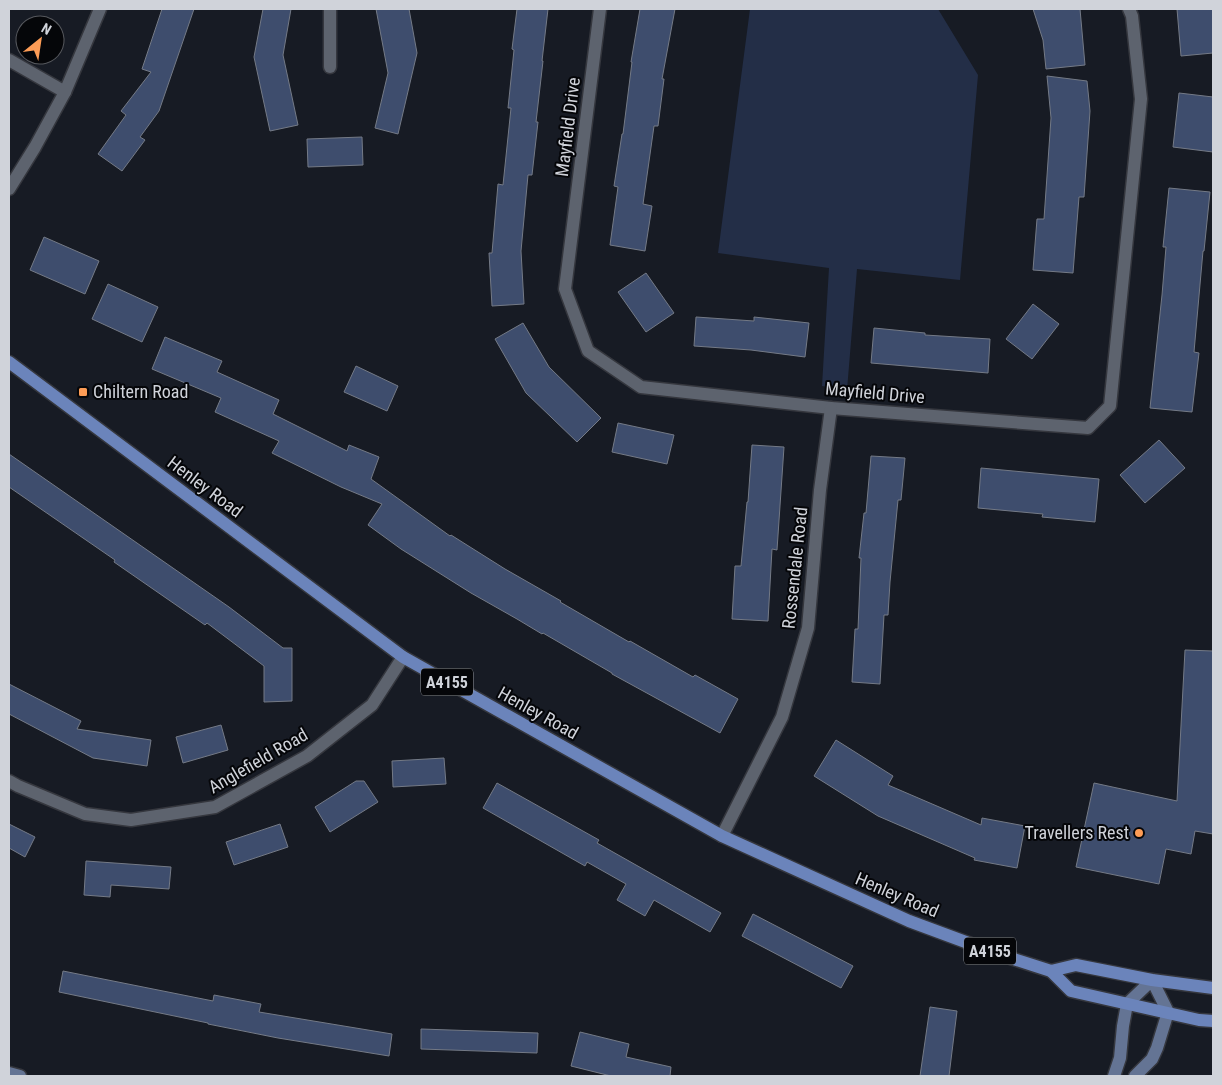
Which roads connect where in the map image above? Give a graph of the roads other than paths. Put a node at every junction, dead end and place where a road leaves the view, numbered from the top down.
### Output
1 (100, 9) edge
2 (330, 9) edge
3 (600, 9) edge
4 (1129, 9) edge
5 (9, 60) edge
6 (330, 67) dead end
7 (65, 92) junction
8 (9, 188) edge
9 (9, 362) edge
10 (831, 408) junction
11 (403, 657) junction
12 (9, 781) edge
13 (722, 836) junction
14 (1051, 971) junction
15 (1152, 980) junction
16 (1213, 988) edge
17 (1127, 1004) junction
18 (1168, 1012) junction
19 (1213, 1021) edge
20 (9, 1073) edge
21 (20, 1076) edge
22 (1114, 1076) edge
23 (1135, 1076) edge

1 - 7 street
2 - 6 street
3 - 10 street, Mayfield Drive
4 - 10 street, Mayfield Drive
5 - 7 street
7 - 8 street
9 - 11 main road, Henley Road / A4155
10 - 13 street, Rossendale Road
11 - 12 street, Anglefield Road
11 - 13 main road, Henley Road / A4155
13 - 14 main road, Henley Road / A4155
14 - 15 main road
14 - 17 main road, Henley Road / A4155
15 - 16 main road
15 - 17 main road
15 - 18 main road
17 - 18 main road, Henley Road / A4155
17 - 22 main road
18 - 19 main road, Henley Road / A4155
18 - 23 main road
20 - 21 main road

